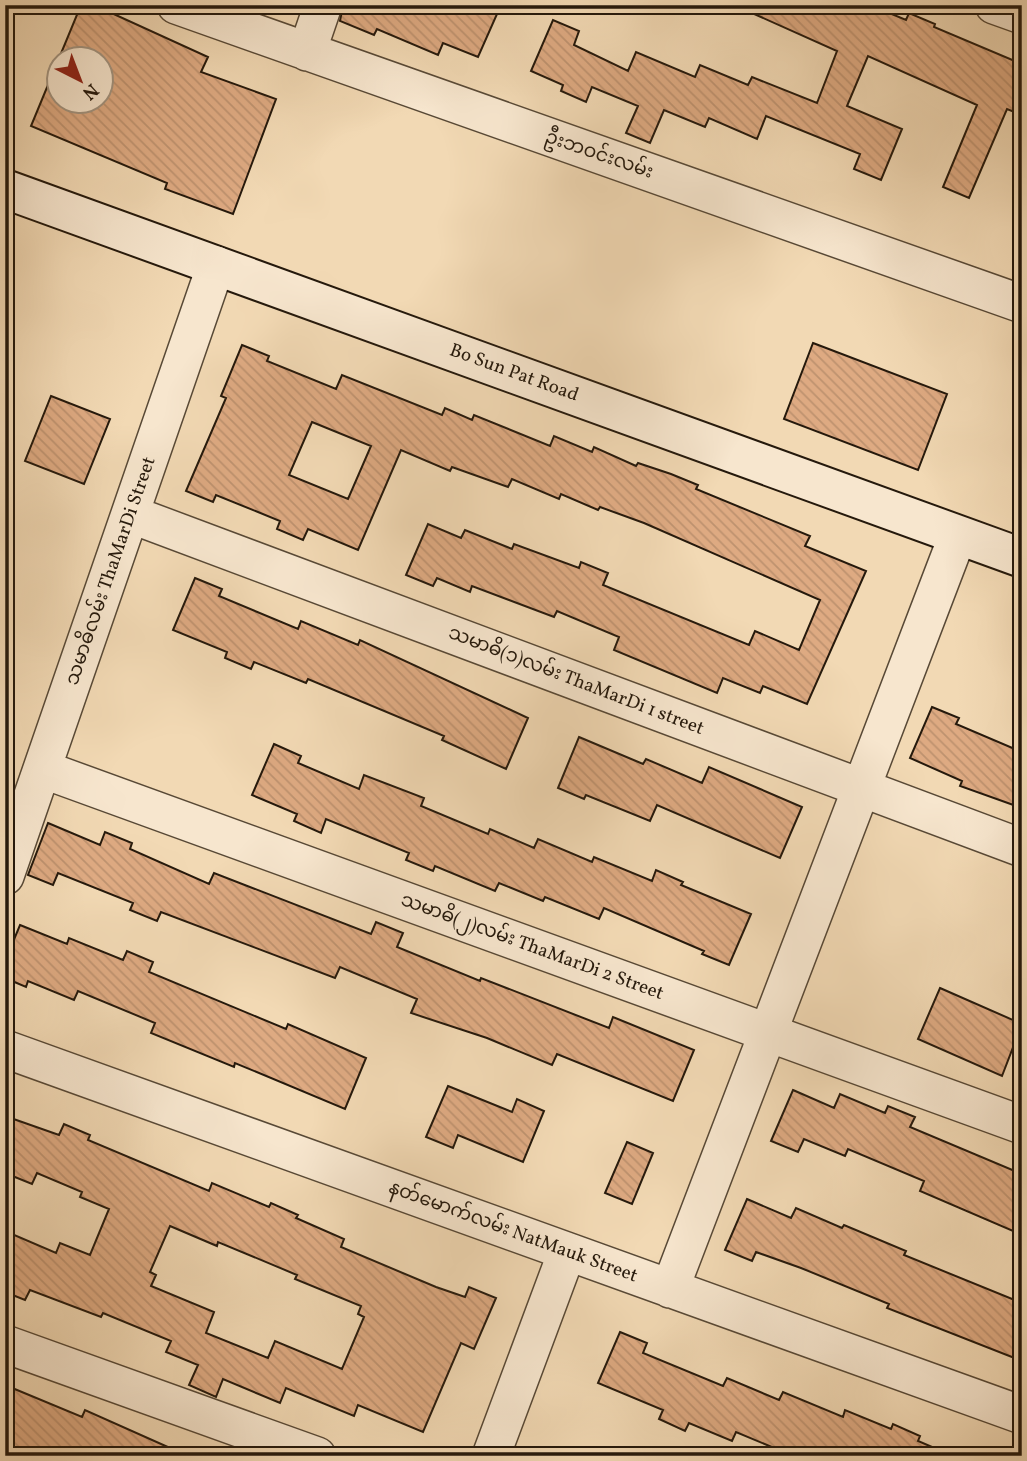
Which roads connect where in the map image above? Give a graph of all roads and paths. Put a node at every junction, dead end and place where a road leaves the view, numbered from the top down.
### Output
1 (176, 5) edge
2 (323, 5) edge
3 (994, 5) edge
4 (1022, 15) edge
5 (307, 52) junction
6 (5, 189) edge
7 (216, 265) junction
8 (1022, 304) edge
9 (130, 513) junction
10 (958, 535) junction
11 (1022, 558) edge
12 (42, 769) junction
13 (861, 788) junction
14 (1022, 848) edge
15 (5, 876) edge
16 (767, 1032) junction
17 (5, 1049) edge
18 (1022, 1125) edge
19 (567, 1251) junction
20 (670, 1289) junction
21 (5, 1344) edge
22 (1022, 1415) edge
23 (317, 1456) edge
24 (491, 1456) edge

1 - 5 street, ဦးဘဝင်းလမ်း
2 - 5 street
3 - 4 street
5 - 8 street, ဦးဘဝင်းလမ်း
6 - 7 street, Bo Sun Pat Road
7 - 9 street, သမာဓိလမ်း ThaMarDi Street
7 - 10 street, Bo Sun Pat Road
9 - 12 street, သမာဓိလမ်း ThaMarDi Street
9 - 13 street, သမာဓိ(၁)လမ်း ThaMarDi 1 street
10 - 11 street, Bo Sun Pat Road
10 - 13 street
12 - 15 street, သမာဓိလမ်း ThaMarDi Street
12 - 16 street, သမာဓိ(၂)လမ်း ThaMarDi 2 Street
13 - 14 street, သမာဓိ(၁)လမ်း ThaMarDi 1 street
13 - 16 street
16 - 18 street, သမာဓိ(၂)လမ်း ThaMarDi 2 Street
16 - 20 street
17 - 19 street, နတ်မောက်လမ်း NatMauk Street
19 - 20 street, နတ်မောက်လမ်း NatMauk Street
19 - 24 street
20 - 22 street, နတ်မောက်လမ်း NatMauk Street
21 - 23 street

